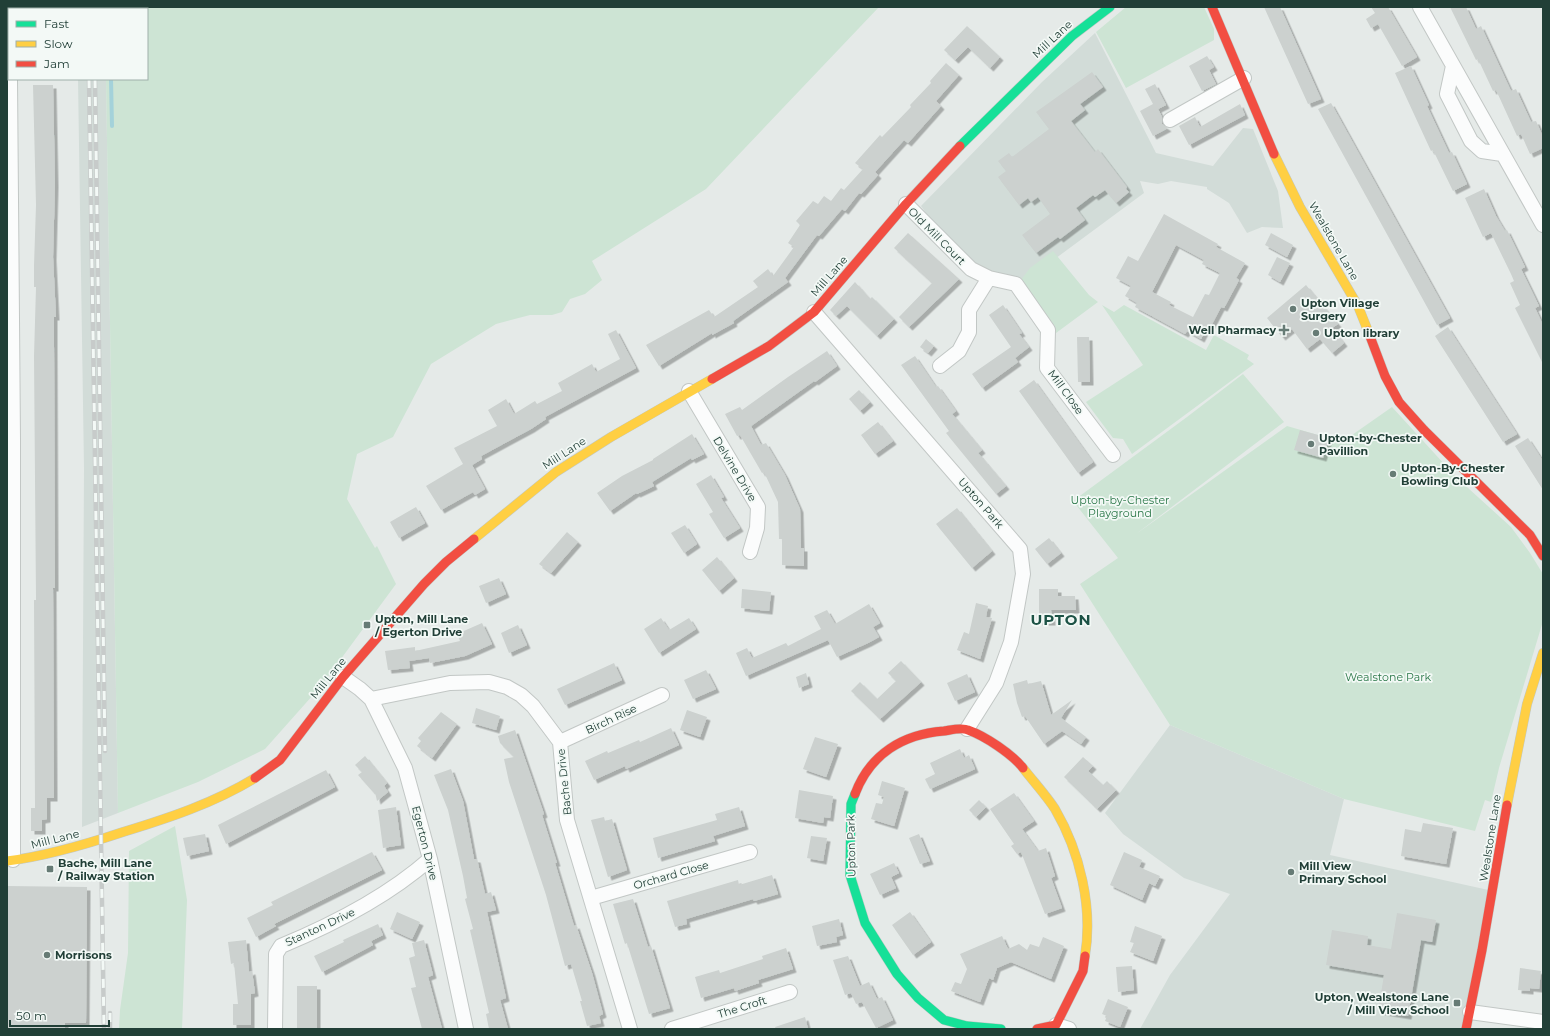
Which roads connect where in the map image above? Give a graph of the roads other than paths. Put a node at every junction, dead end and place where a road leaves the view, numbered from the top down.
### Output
1 (1110, 7) edge
2 (1212, 7) edge
3 (1420, 7) edge
4 (1453, 66) junction
5 (1244, 78) junction
6 (10, 80) edge
7 (1170, 120) dead end
8 (1502, 154) junction
9 (906, 204) junction
10 (1543, 224) edge
11 (989, 278) junction
12 (814, 312) junction
13 (940, 366) dead end
14 (689, 391) junction
15 (10, 439) edge
16 (1113, 455) dead end
17 (750, 552) dead end
18 (1543, 556) edge
19 (1543, 653) edge
20 (343, 678) junction
21 (10, 694) edge
22 (662, 695) dead end
23 (371, 699) junction
24 (967, 729) junction
25 (560, 742) junction
26 (750, 852) dead end
27 (430, 859) junction
28 (10, 861) edge
29 (410, 876) junction
30 (436, 888) junction
31 (591, 898) junction
32 (790, 992) dead end
33 (1470, 1012) junction
34 (1543, 1022) edge
35 (1063, 1027) edge
36 (274, 1029) edge
37 (466, 1029) edge
38 (630, 1029) edge
39 (672, 1029) edge
40 (1001, 1029) edge
41 (1037, 1029) edge
42 (1466, 1029) edge

1 - 9 street, Mill Lane
2 - 5 street, Wealstone Lane
3 - 4 street
4 - 8 street
4 - 8 street
5 - 7 street
5 - 18 street, Wealstone Lane
6 - 15 street
8 - 10 street
9 - 11 street, Old Mill Court
9 - 12 street, Mill Lane
11 - 13 street
11 - 16 street, Mill Close
12 - 14 street, Mill Lane
12 - 24 street, Upton Park
14 - 17 street, Delvine Drive
14 - 20 street, Mill Lane
15 - 21 street
19 - 33 street, Wealstone Lane
20 - 23 street, Egerton Drive
20 - 28 street, Mill Lane
21 - 28 street
22 - 25 street, Birch Rise
23 - 25 street, Bache Drive
23 - 27 street, Egerton Drive
24 - 35 street
24 - 40 street, Upton Park
25 - 31 street, Bache Drive
26 - 31 street, Orchard Close
27 - 29 street, Stanton Drive
27 - 30 street, Egerton Drive
29 - 30 street
29 - 36 street, Stanton Drive
30 - 37 street, Egerton Drive
31 - 38 street, Bache Drive
32 - 39 street, The Croft
33 - 34 street
33 - 42 street, Wealstone Lane
35 - 41 street

